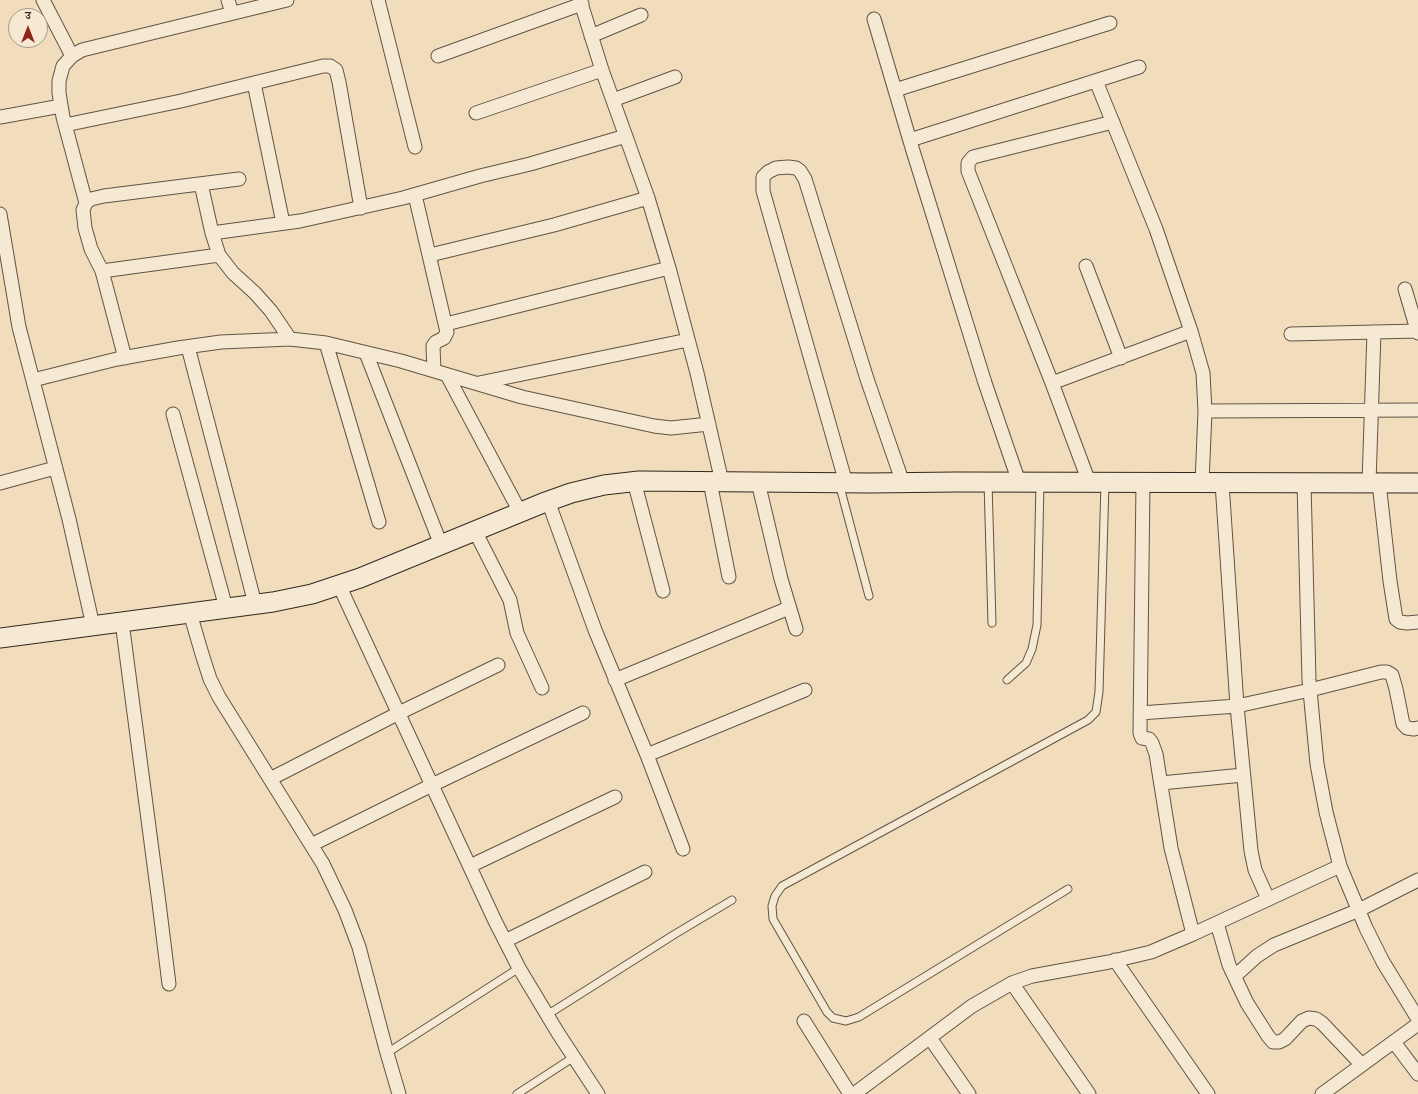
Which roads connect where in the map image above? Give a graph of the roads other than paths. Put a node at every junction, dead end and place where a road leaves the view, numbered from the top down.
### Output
1 (43, 0) edge
2 (228, 0) edge
3 (287, 0) edge
4 (378, 0) edge
5 (581, 2) edge
6 (232, 13) junction
7 (641, 14) dead end
8 (874, 19) dead end
9 (1110, 23) dead end
10 (592, 36) junction
11 (72, 56) junction
12 (438, 56) dead end
13 (1139, 67) dead end
14 (602, 70) junction
15 (675, 77) dead end
16 (1096, 81) junction
17 (254, 83) junction
18 (895, 90) junction
19 (613, 100) junction
20 (61, 106) junction
21 (476, 113) dead end
22 (0, 117) edge
23 (1113, 122) junction
24 (66, 125) junction
25 (626, 136) junction
26 (910, 140) junction
27 (415, 147) dead end
28 (239, 179) dead end
29 (201, 184) junction
30 (415, 195) junction
31 (648, 198) junction
32 (86, 203) junction
33 (361, 208) junction
34 (0, 214) edge
35 (283, 223) junction
36 (212, 233) junction
37 (219, 255) junction
38 (430, 255) junction
39 (1086, 266) dead end
40 (669, 268) junction
41 (102, 271) junction
42 (1405, 289) dead end
43 (446, 324) junction
44 (1191, 331) junction
45 (1374, 332) junction
46 (1418, 332) edge
47 (1291, 334) dead end
48 (290, 340) junction
49 (688, 340) junction
50 (326, 343) junction
51 (188, 347) junction
52 (366, 353) junction
53 (125, 358) junction
54 (1121, 358) junction
55 (434, 371) junction
56 (447, 375) junction
57 (32, 380) junction
58 (1052, 383) junction
59 (477, 384) junction
60 (1372, 410) junction
61 (1418, 410) edge
62 (1205, 411) junction
63 (173, 414) dead end
64 (709, 424) junction
65 (55, 468) junction
66 (634, 481) junction
67 (716, 482) junction
68 (758, 482) junction
69 (988, 482) junction
70 (1019, 482) junction
71 (1040, 482) junction
72 (1097, 482) junction
73 (1143, 482) junction
74 (0, 483) edge
75 (843, 483) junction
76 (903, 483) junction
77 (1202, 483) junction
78 (1222, 483) junction
79 (1304, 483) junction
80 (1374, 483) junction
81 (1418, 483) edge
82 (548, 501) junction
83 (520, 512) junction
84 (379, 522) dead end
85 (475, 531) junction
86 (441, 545) junction
87 (729, 577) dead end
88 (339, 585) junction
89 (663, 591) dead end
90 (869, 596) dead end
91 (255, 604) junction
92 (226, 608) junction
93 (789, 608) junction
94 (190, 613) junction
95 (122, 622) junction
96 (1418, 622) edge
97 (992, 623) dead end
98 (93, 626) junction
99 (796, 629) dead end
100 (0, 638) edge
101 (498, 665) dead end
102 (615, 680) junction
103 (1007, 680) dead end
104 (542, 688) dead end
105 (805, 690) dead end
106 (1310, 690) junction
107 (1237, 706) junction
108 (583, 712) dead end
109 (399, 713) junction
110 (1140, 713) junction
111 (1418, 728) edge
112 (647, 755) junction
113 (1243, 775) junction
114 (270, 779) junction
115 (432, 784) junction
116 (1161, 784) junction
117 (615, 797) dead end
118 (311, 845) junction
119 (683, 849) dead end
120 (470, 866) junction
121 (1340, 866) junction
122 (645, 872) dead end
123 (1418, 880) edge
124 (1068, 889) dead end
125 (1268, 899) junction
126 (732, 900) dead end
127 (1359, 910) junction
128 (1217, 923) junction
129 (1193, 934) junction
130 (505, 941) junction
131 (1115, 960) junction
132 (519, 968) junction
133 (1235, 976) junction
134 (1012, 983) junction
135 (168, 984) dead end
136 (547, 1015) junction
137 (1418, 1019) edge
138 (804, 1021) dead end
139 (1418, 1024) edge
140 (930, 1038) junction
141 (1394, 1042) junction
142 (387, 1053) junction
143 (574, 1057) junction
144 (1362, 1065) junction
145 (1418, 1074) edge
146 (399, 1094) edge
147 (517, 1094) edge
148 (598, 1094) edge
149 (850, 1094) edge
150 (854, 1094) edge
151 (969, 1094) edge
152 (1089, 1094) edge
153 (1208, 1094) edge
154 (1322, 1094) edge

1 - 11 street
2 - 6 street
3 - 6 street
4 - 27 street
5 - 10 street
5 - 12 street
6 - 11 street
7 - 10 street
8 - 18 street
9 - 18 street
10 - 14 street
11 - 20 street
13 - 16 street
14 - 19 street
14 - 21 street
15 - 19 street
16 - 23 street
16 - 26 street
17 - 24 street
17 - 33 street
17 - 35 street
18 - 26 street
19 - 25 street
20 - 22 street
20 - 24 street
23 - 44 street
23 - 58 street
24 - 32 street
25 - 30 street
25 - 31 street
26 - 70 street
28 - 29 street
29 - 32 street
29 - 36 street
30 - 33 street
30 - 38 street
31 - 38 street
31 - 40 street
32 - 41 street
33 - 35 street
34 - 57 street
35 - 36 street
36 - 37 street
37 - 41 street
37 - 48 street
38 - 43 street
39 - 54 street
40 - 43 street
40 - 49 street
41 - 53 street
42 - 46 street
43 - 55 street
44 - 54 street
44 - 62 street
45 - 46 street
45 - 47 street
45 - 60 street
48 - 50 street
48 - 51 street
49 - 59 street
49 - 64 street
50 - 52 street
50 - 84 street
51 - 53 street
51 - 91 street
52 - 55 street
52 - 86 street
53 - 57 street
54 - 58 street
55 - 56 street
56 - 59 street
56 - 83 street
57 - 65 street
58 - 72 street
59 - 64 street
60 - 61 street
60 - 62 street
60 - 80 street
62 - 77 street
63 - 92 street
64 - 67 street
65 - 74 street
65 - 98 street
66 - 67 street
66 - 82 street
66 - 89 street
67 - 68 street
67 - 87 street
68 - 75 street
68 - 93 street
69 - 70 street
69 - 76 street
69 - 97 lane
70 - 71 street
71 - 72 street
71 - 103 lane
72 - 73 street
72 - 124 lane
73 - 77 street
73 - 110 street
75 - 76 street
75 - 76 street
75 - 90 lane
77 - 78 street
78 - 79 street
78 - 107 street
79 - 80 street
79 - 106 street
80 - 81 street
80 - 96 street
82 - 83 street
82 - 102 street
83 - 85 street
85 - 86 street
85 - 104 street
86 - 88 street
88 - 91 street
88 - 109 street
91 - 92 street
92 - 94 street
93 - 99 street
93 - 102 street
94 - 95 street
94 - 114 street
95 - 98 street
95 - 135 street
98 - 100 street
101 - 109 street
102 - 112 street
105 - 112 street
106 - 107 street
106 - 111 street
106 - 121 street
107 - 110 street
107 - 113 street
108 - 115 street
109 - 114 street
109 - 115 street
110 - 116 street
112 - 119 street
113 - 116 street
113 - 125 street
114 - 118 street
115 - 118 street
115 - 120 street
116 - 129 street
117 - 120 street
118 - 142 street
120 - 130 street
121 - 125 street
121 - 127 street
122 - 130 street
123 - 127 street
125 - 128 street
126 - 136 lane
127 - 133 street
127 - 137 street
128 - 129 street
128 - 133 street
129 - 131 street
130 - 132 street
131 - 134 street
131 - 153 street
132 - 136 street
132 - 142 lane
133 - 144 street
134 - 140 street
134 - 152 street
136 - 143 street
138 - 149 street
139 - 141 street
140 - 150 street
140 - 151 street
141 - 144 street
141 - 145 street
142 - 146 street
143 - 147 lane
143 - 148 street
144 - 154 street

